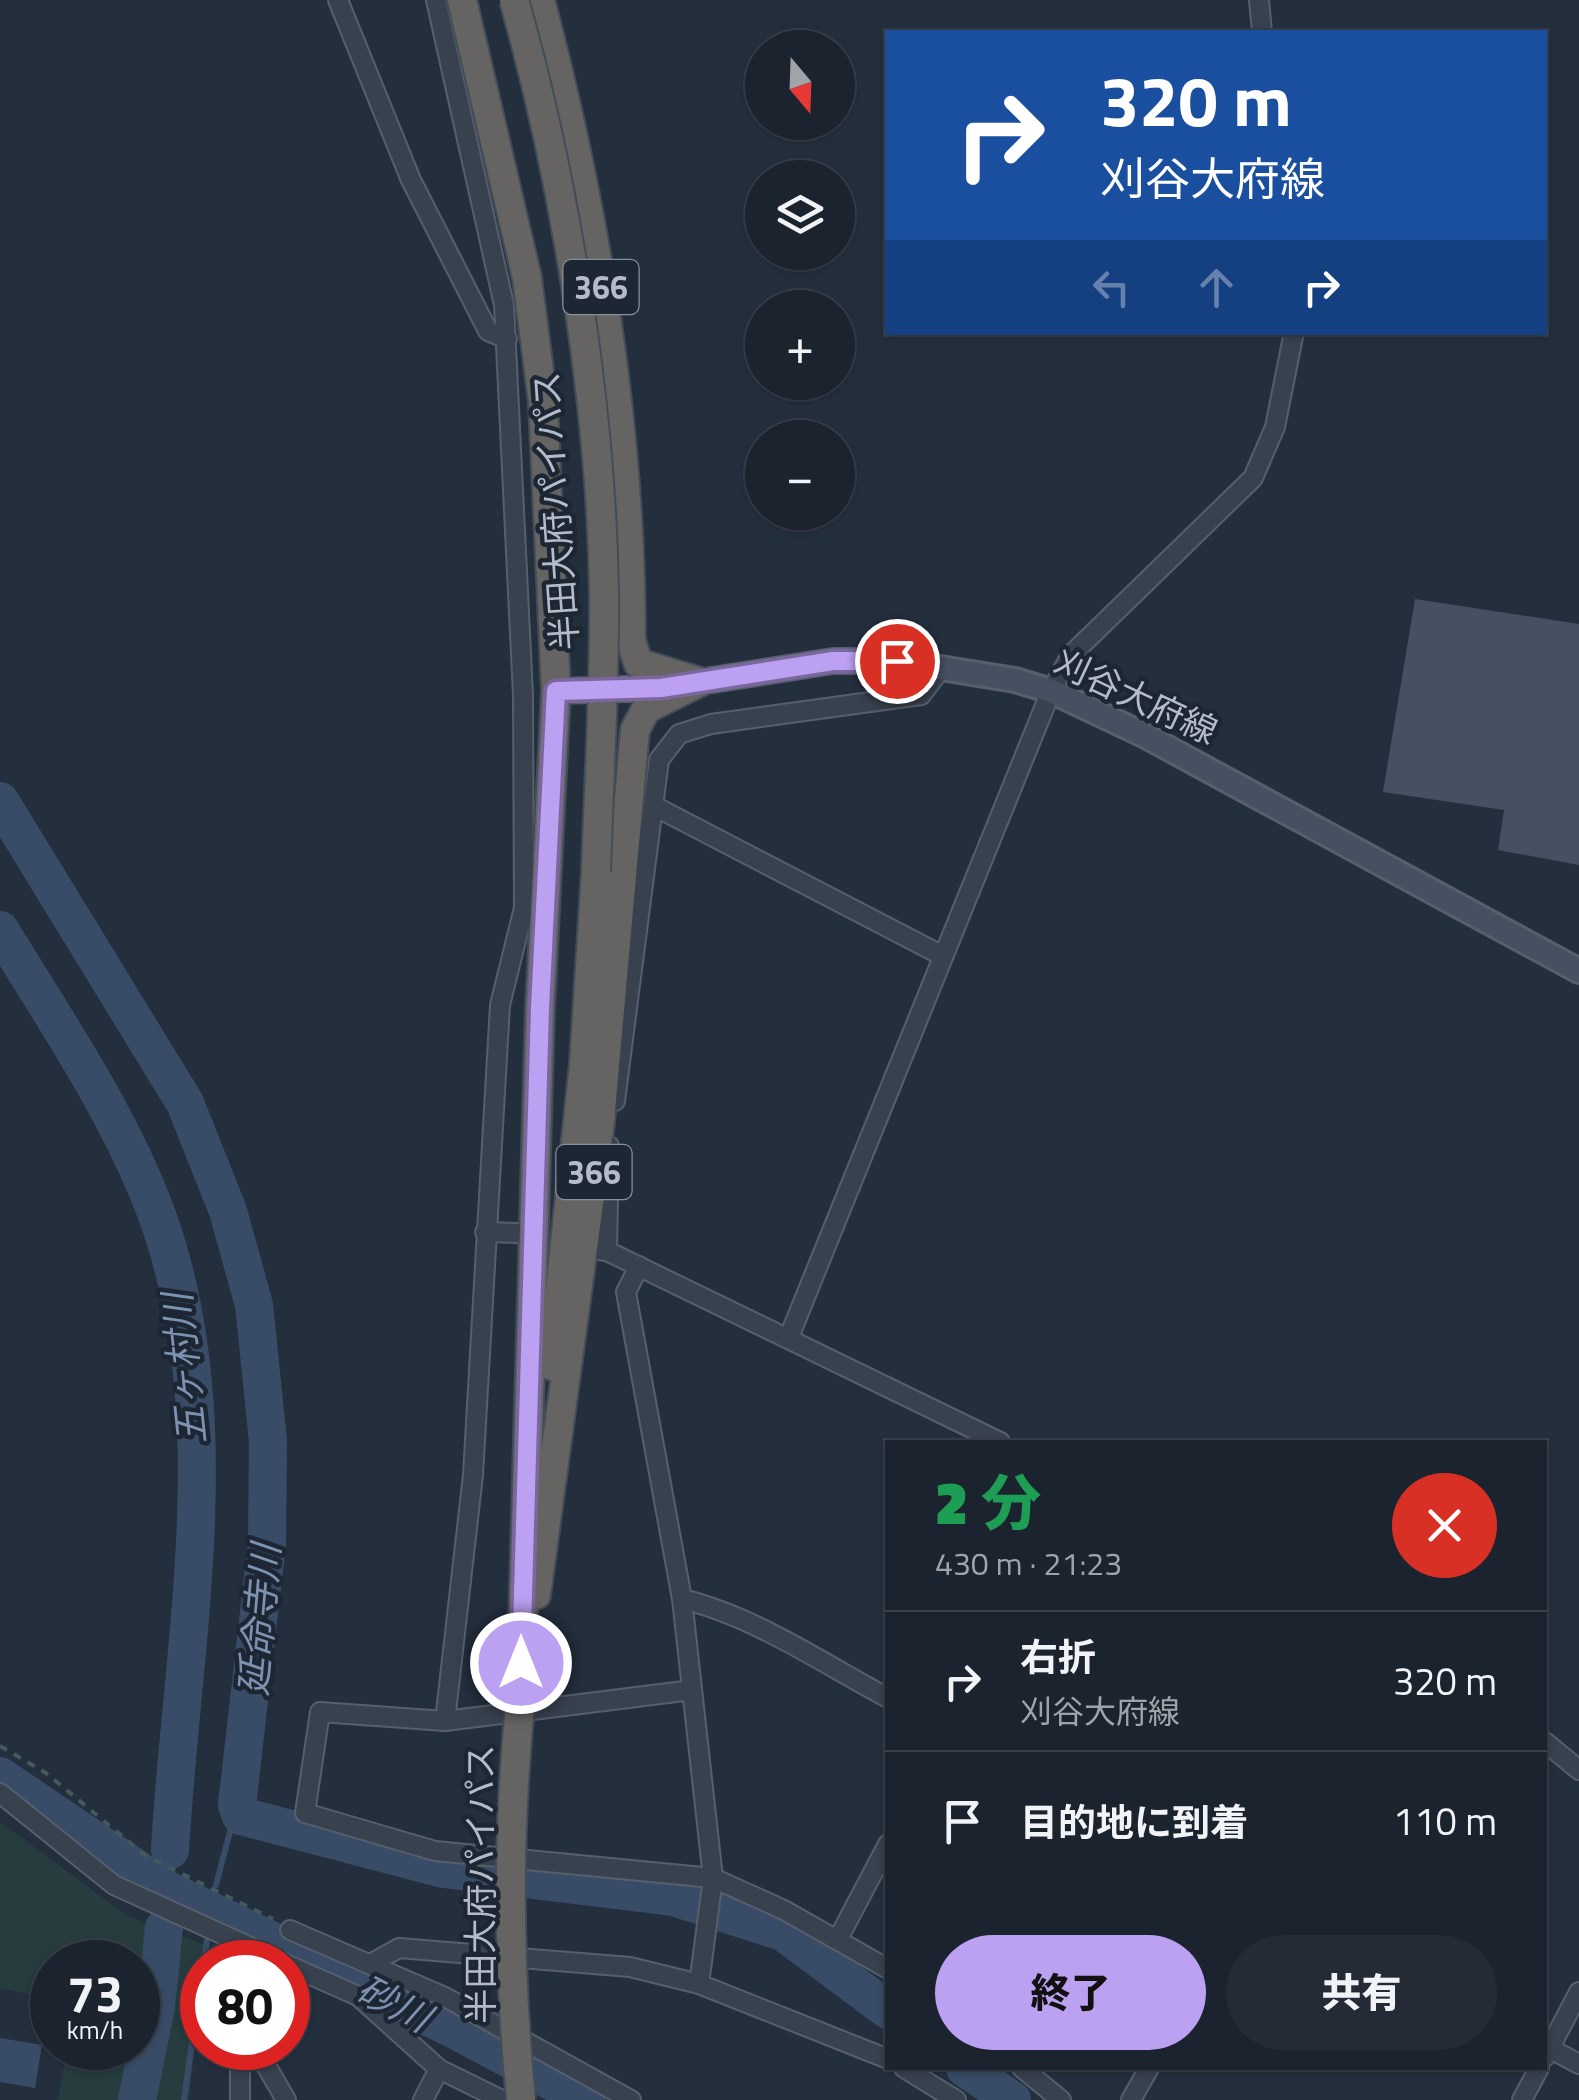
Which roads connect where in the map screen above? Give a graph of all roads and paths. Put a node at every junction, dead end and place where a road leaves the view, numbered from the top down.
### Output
1 (338, 0) edge
2 (436, 0) edge
3 (462, 0) edge
4 (514, 0) edge
5 (540, 0) edge
6 (1260, 0) edge
7 (1262, 30) edge
8 (1293, 335) edge
9 (508, 339) junction
10 (943, 666) junction
11 (700, 682) junction
12 (1052, 690) junction
13 (556, 691) junction
14 (656, 807) junction
15 (943, 956) junction
16 (1579, 971) edge
17 (485, 1232) junction
18 (518, 1233) dead end
19 (639, 1266) junction
20 (789, 1336) junction
21 (996, 1440) edge
22 (682, 1598) junction
23 (692, 1690) junction
24 (521, 1696) junction
25 (885, 1696) edge
26 (445, 1721) junction
27 (1547, 1744) edge
28 (0, 1746) edge
29 (1579, 1770) edge
30 (0, 1793) edge
31 (885, 1850) edge
32 (712, 1879) junction
33 (290, 1930) joint
34 (838, 1939) junction
35 (222, 1940) edge
36 (372, 1964) junction
37 (885, 1967) edge
38 (310, 1975) edge
39 (699, 1984) junction
40 (1579, 1992) edge
41 (358, 1996) junction
42 (1547, 2048) edge
43 (1547, 2050) edge
44 (885, 2058) edge
45 (1579, 2064) edge
46 (439, 2069) junction
47 (240, 2070) edge
48 (269, 2070) edge
49 (907, 2070) edge
50 (1024, 2070) edge
51 (1148, 2070) edge
52 (1539, 2070) edge
53 (240, 2100) edge
54 (286, 2100) edge
55 (422, 2100) edge
56 (502, 2100) edge
57 (521, 2100) edge
58 (631, 2100) edge
59 (956, 2100) edge
60 (1060, 2100) edge
61 (1131, 2100) edge
62 (1522, 2100) edge

1 - 9 street
2 - 9 street
3 - 13 highway, 366
4 - 24 highway, 半田大府パイパス / 366, bridge
5 - 11 highway, 366
6 - 7 street
8 - 12 street
9 - 17 street
10 - 11 main road, 刈谷大府線
10 - 12 main road, 刈谷大府線
10 - 14 street
11 - 13 main road, 刈谷大府線
11 - 24 highway, 366
12 - 15 street
12 - 16 main road, 刈谷大府線
13 - 24 highway, 366
14 - 15 street
14 - 19 street
15 - 20 street
17 - 18 street
17 - 26 street
19 - 20 street
19 - 22 street
20 - 21 street
22 - 23 street
22 - 25 street
23 - 26 street
23 - 32 street
24 - 57 highway, 半田大府パイパス / 366, bridge
26 - 32 street
27 - 29 street
28 - 33 path
30 - 35 street
31 - 34 street
32 - 34 street
32 - 39 street
33 - 36 street
34 - 37 street
36 - 39 street
36 - 41 street
36 - 58 street
38 - 41 street
39 - 44 street
40 - 42 street
41 - 46 street
43 - 45 street
46 - 55 street
46 - 56 street
47 - 53 street
48 - 54 street
49 - 59 street
50 - 60 street
51 - 61 street
52 - 62 street

